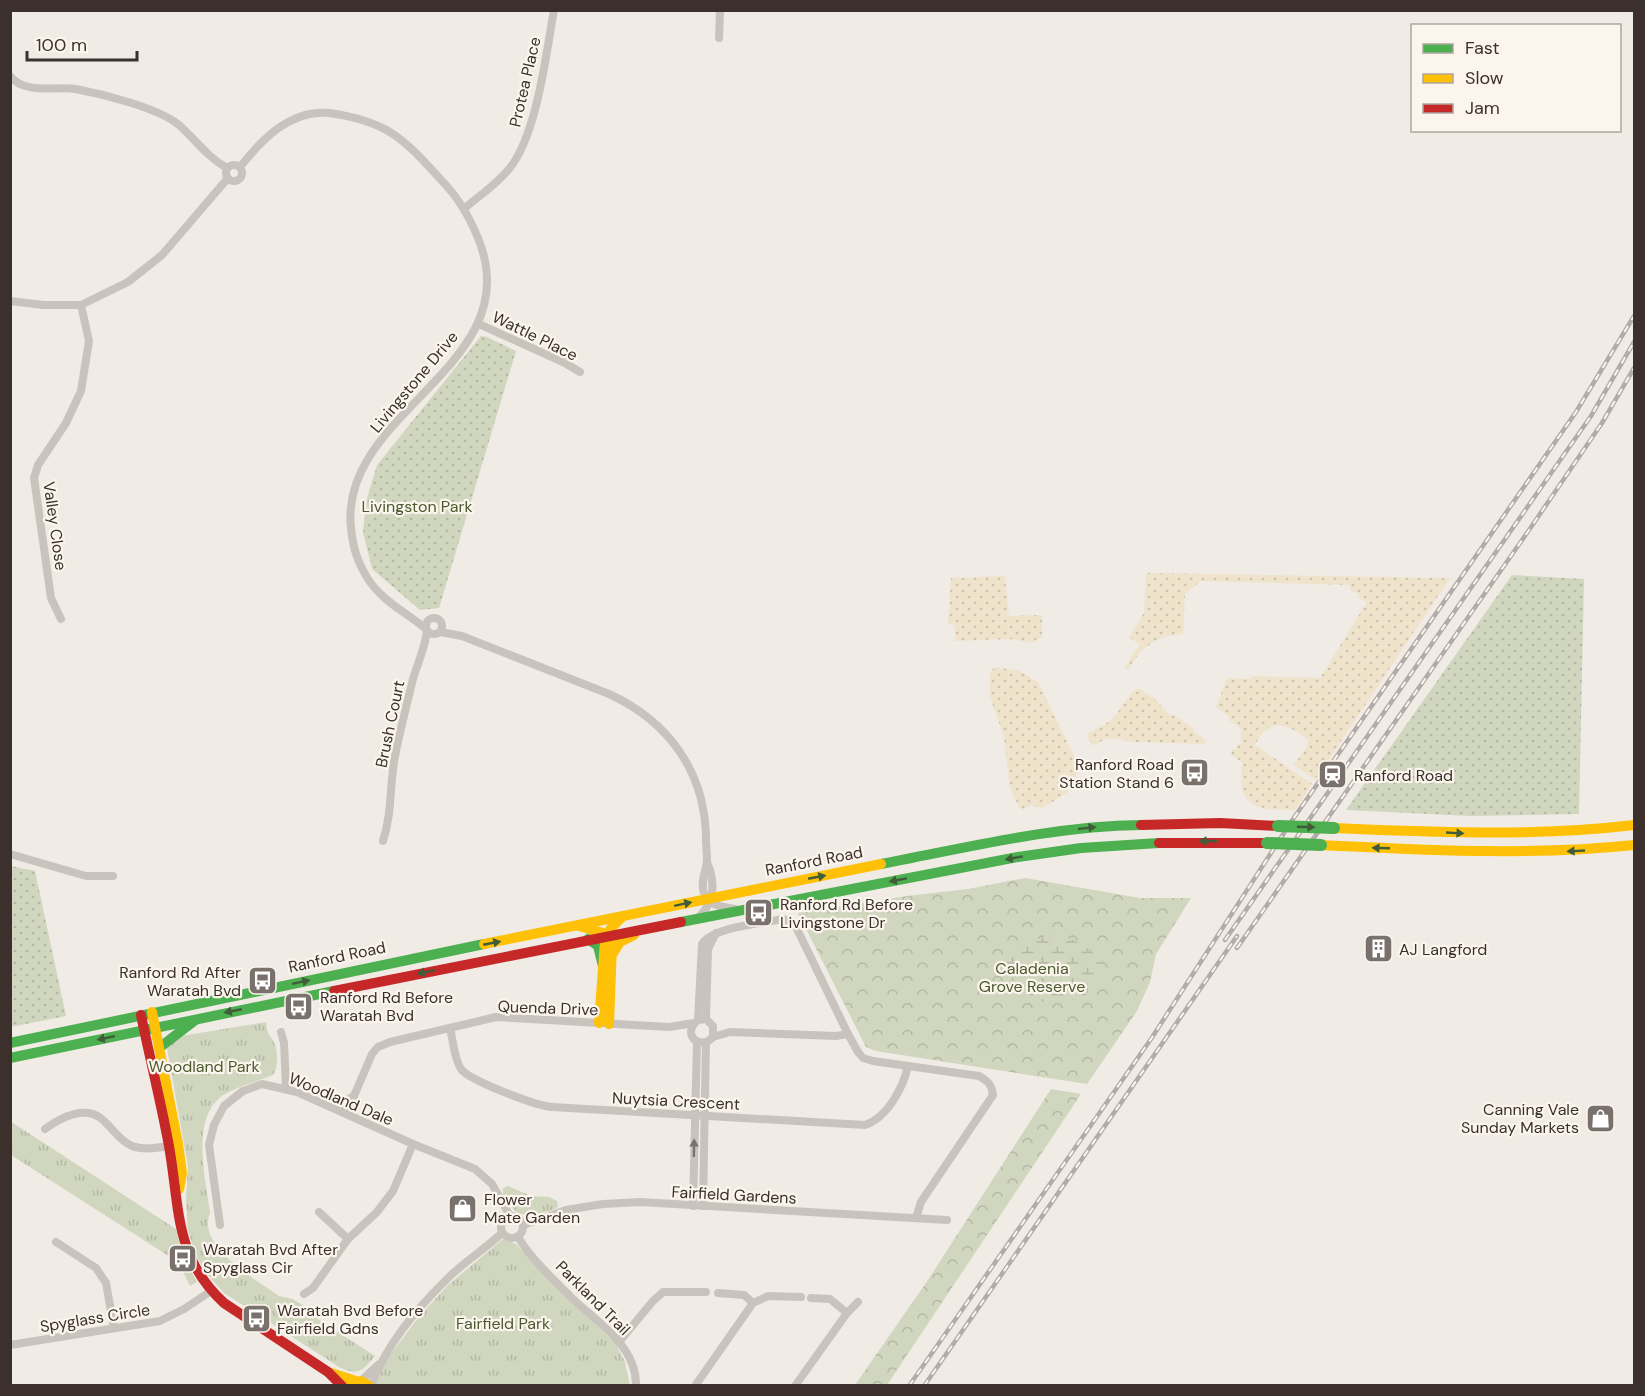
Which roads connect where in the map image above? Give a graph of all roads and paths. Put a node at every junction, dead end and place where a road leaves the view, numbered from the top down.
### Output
1 (555, 10) edge
2 (720, 10) edge
3 (720, 38) dead end
4 (10, 76) edge
5 (240, 166) junction
6 (227, 168) junction
7 (228, 178) junction
8 (465, 208) junction
9 (10, 301) edge
10 (81, 305) junction
11 (479, 324) junction
12 (580, 372) dead end
13 (410, 615) junction
14 (432, 617) junction
15 (61, 619) dead end
16 (442, 622) junction
17 (432, 631) junction
18 (462, 636) junction
19 (1635, 825) edge
20 (383, 841) dead end
21 (1635, 845) edge
22 (10, 854) edge
23 (707, 862) junction
24 (113, 876) dead end
25 (711, 896) junction
26 (745, 910) junction
27 (622, 916) junction
28 (693, 921) junction
29 (576, 926) junction
30 (661, 927) junction
31 (607, 936) junction
32 (588, 939) junction
33 (613, 953) junction
34 (603, 966) junction
35 (146, 1013) junction
36 (198, 1018) junction
37 (699, 1021) junction
38 (604, 1023) junction
39 (842, 1023) junction
40 (713, 1026) junction
41 (669, 1027) junction
42 (450, 1028) junction
43 (149, 1029) junction
44 (281, 1032) dead end
45 (730, 1032) junction
46 (691, 1034) junction
47 (828, 1034) junction
48 (848, 1034) junction
49 (710, 1039) junction
50 (697, 1041) junction
51 (10, 1043) edge
52 (159, 1048) junction
53 (10, 1058) edge
54 (908, 1066) junction
55 (286, 1088) junction
56 (346, 1114) junction
57 (695, 1115) junction
58 (705, 1116) junction
59 (45, 1130) dead end
60 (413, 1144) junction
61 (173, 1145) junction
62 (693, 1206) junction
63 (703, 1206) junction
64 (319, 1212) dead end
65 (510, 1216) junction
66 (916, 1218) junction
67 (947, 1220) dead end
68 (220, 1225) dead end
69 (523, 1225) junction
70 (502, 1233) junction
71 (518, 1237) junction
72 (348, 1239) junction
73 (56, 1242) dead end
74 (211, 1291) junction
75 (706, 1292) dead end
76 (718, 1293) dead end
77 (304, 1294) dead end
78 (801, 1297) dead end
79 (812, 1298) dead end
80 (858, 1302) dead end
81 (753, 1303) junction
82 (847, 1313) junction
83 (114, 1328) junction
84 (619, 1342) junction
85 (10, 1345) edge
86 (328, 1372) junction
87 (361, 1384) edge
88 (342, 1386) edge
89 (636, 1386) edge
90 (695, 1386) edge
91 (795, 1386) edge

1 - 8 street, Protea Place
2 - 3 street
4 - 6 street
5 - 6 street
5 - 7 street
5 - 8 street, Livingstone Drive
6 - 7 street
7 - 10 street
8 - 11 street, Livingstone Drive
9 - 10 street
10 - 15 street, Valley Close
11 - 12 street, Wattle Place
11 - 13 street, Livingstone Drive
13 - 14 street
13 - 17 street, Livingstone Drive
14 - 16 street
14 - 17 street
16 - 17 street
16 - 18 street
17 - 18 street
17 - 20 street, Brush Court
18 - 23 street
25 -> 19 main road, Ranford Road, bridge
21 -> 26 main road, Ranford Road, bridge
22 - 24 street
23 - 25 street
23 - 25 street
25 - 26 street
27 -> 25 main road, Ranford Road
25 - 28 street
26 - 28 main road, Ranford Road
27 - 29 main road, Ranford Road
27 - 31 main road
28 - 30 main road, Ranford Road
29 - 31 main road
35 -> 29 main road, Ranford Road
30 - 31 main road, Ranford Road
30 - 33 main road
31 - 32 main road, Ranford Road
31 - 33 main road
31 - 34 main road
32 - 34 main road
32 -> 36 main road, Ranford Road
33 - 38 main road
34 - 38 main road
35 - 43 main road
35 - 51 main road, Ranford Road
36 - 43 main road, Ranford Road
36 - 52 main road
37 - 39 street
37 - 40 street
37 - 41 street, Quenda Drive
37 - 46 street
38 - 41 street, Quenda Drive
38 - 42 street, Quenda Drive
39 - 47 street
39 - 48 street
40 - 45 street
40 - 49 street
41 - 46 street, Quenda Drive
42 - 56 street, Quenda Drive
42 - 57 street, Nuytsia Crescent
43 - 52 main road
43 -> 53 main road, Ranford Road
43 - 61 main road
44 - 55 street
45 - 47 street
45 - 49 street
46 - 50 street
47 - 48 street
48 - 54 street
49 - 50 street
49 - 58 street
50 - 57 street
52 - 61 main road
54 - 58 street, Nuytsia Crescent
54 - 66 street
55 - 56 street, Woodland Dale
55 - 68 street, Woodland Dale
56 - 60 street, Woodland Dale
57 - 58 street, Nuytsia Crescent
62 -> 57 street
58 - 63 street
59 - 61 street
60 - 65 street, Woodland Dale
60 - 72 street
61 - 74 main road
62 - 63 street, Fairfield Gardens
62 - 69 street, Fairfield Gardens
63 - 66 street, Fairfield Gardens
64 - 72 street
65 - 69 street
65 - 70 street
66 - 67 street, Fairfield Gardens
69 - 71 street
70 - 71 street
70 - 87 street
71 - 84 street, Parkland Trail
72 - 77 street
73 - 83 street
74 - 83 street, Spyglass Circle
74 - 86 main road
75 - 84 street
76 - 81 street
78 - 81 street
79 - 82 street
80 - 82 street
81 - 90 street
82 - 91 street
83 - 85 street, Spyglass Circle
84 - 89 street, Parkland Trail
86 - 87 main road
86 - 88 main road

